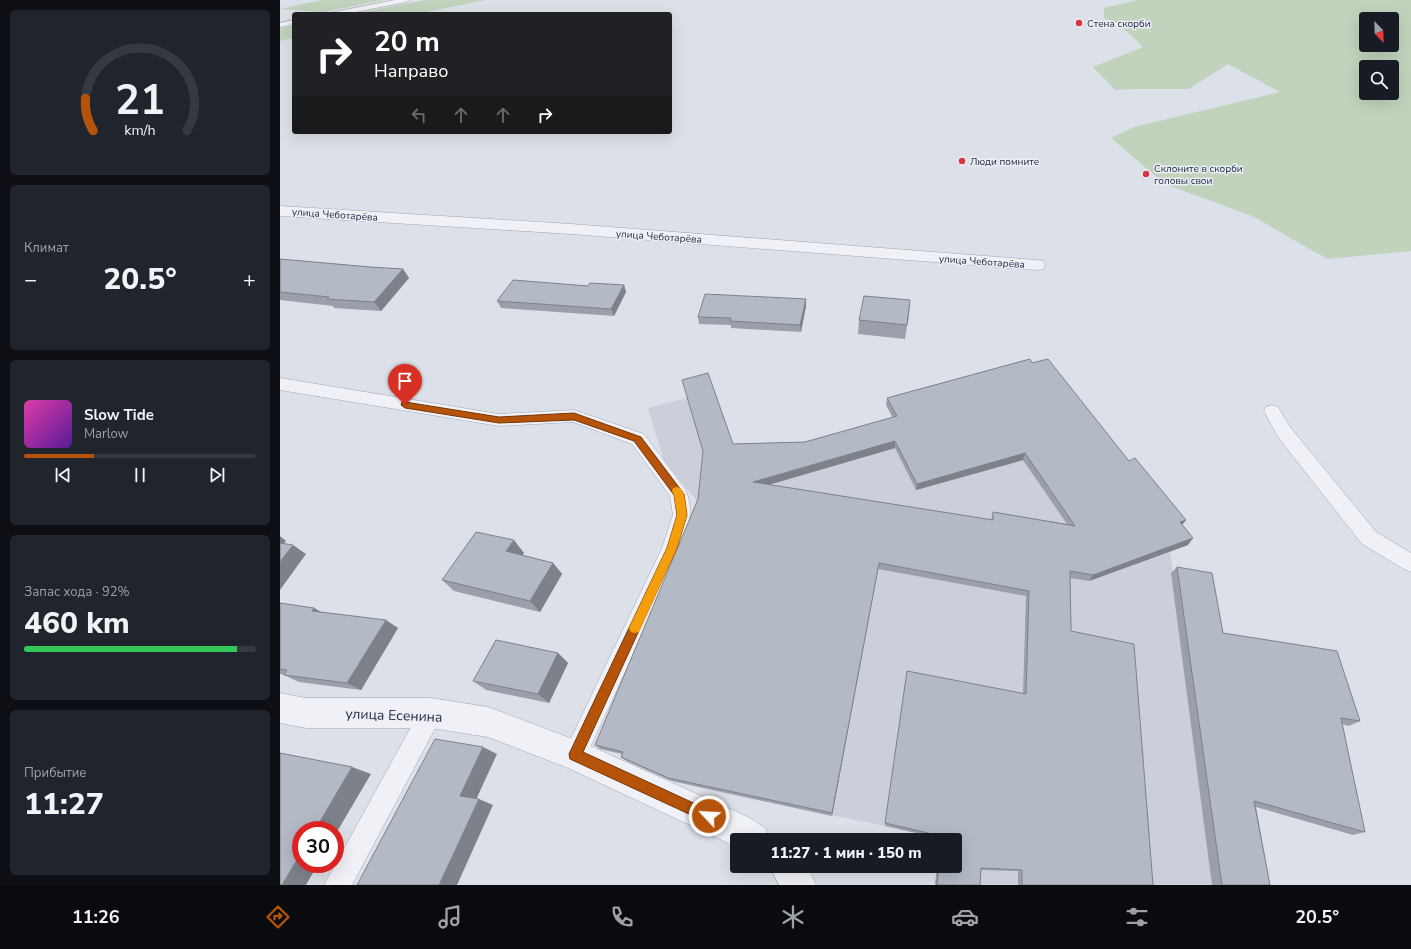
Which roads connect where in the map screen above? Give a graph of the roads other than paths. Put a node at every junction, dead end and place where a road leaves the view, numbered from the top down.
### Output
1 (406, 0) edge
2 (344, 12) edge
3 (292, 22) edge
4 (280, 25) edge
5 (280, 211) edge
6 (1037, 265) dead end
7 (280, 384) edge
8 (1272, 410) dead end
9 (1411, 563) edge
10 (280, 708) edge
11 (431, 713) junction
12 (575, 754) junction
13 (742, 833) edge
14 (791, 873) edge
15 (337, 885) edge
16 (800, 885) edge

1 - 2 lane
3 - 4 lane
5 - 6 street, улица Чеботарёва
7 - 12 lane
8 - 9 lane
10 - 11 street, улица Есенина
11 - 12 street, улица Есенина
11 - 15 lane
12 - 13 street, улица Есенина
14 - 16 street

